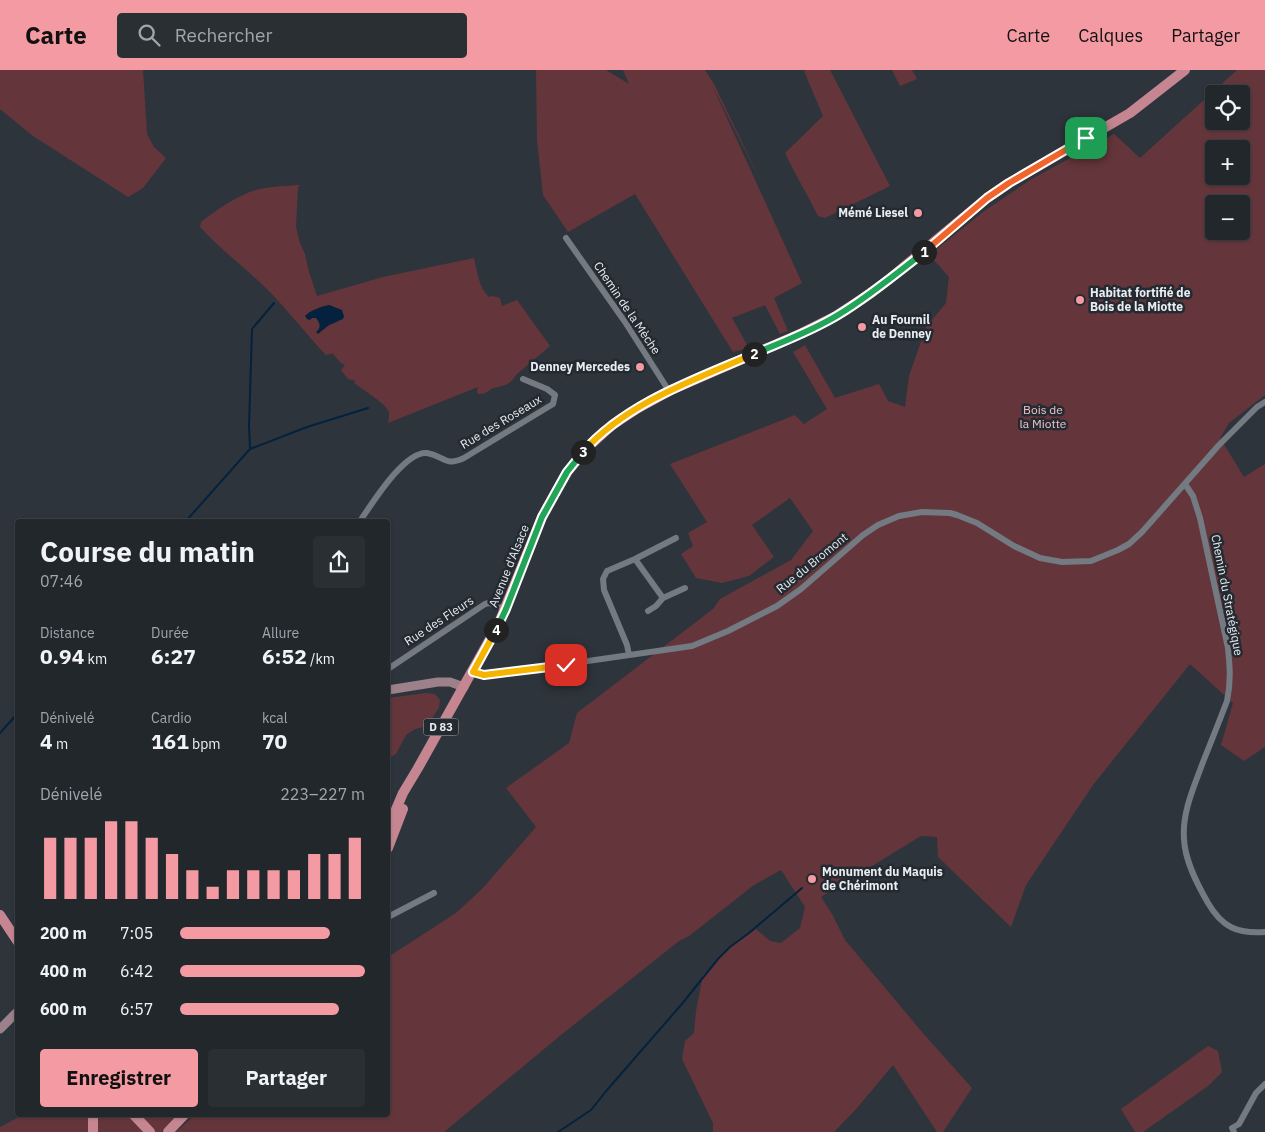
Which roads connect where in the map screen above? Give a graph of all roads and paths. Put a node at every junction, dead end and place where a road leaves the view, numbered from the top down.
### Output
1 (1185, 70) edge
2 (566, 238) dead end
3 (523, 379) dead end
4 (669, 391) junction
5 (1265, 402) edge
6 (1185, 484) junction
7 (361, 519) edge
8 (676, 538) dead end
9 (635, 559) junction
10 (685, 588) dead end
11 (663, 598) junction
12 (506, 609) junction
13 (648, 611) dead end
14 (629, 655) junction
15 (390, 667) edge
16 (473, 672) junction
17 (464, 687) junction
18 (390, 690) edge
19 (418, 768) junction
20 (390, 823) edge
21 (390, 843) edge
22 (434, 893) dead end
23 (0, 915) edge
24 (390, 916) edge
25 (1265, 932) edge
26 (15, 938) edge
27 (15, 1014) edge
28 (0, 1029) edge
29 (1265, 1084) edge
30 (93, 1117) edge
31 (136, 1117) edge
32 (176, 1117) edge
33 (181, 1117) edge
34 (1233, 1130) edge
35 (165, 1131) edge
36 (93, 1132) edge
37 (150, 1132) edge
38 (1225, 1132) edge

1 - 4 main road, Avenue d'Alsace / D 83
2 - 4 street, Chemin de la Mèche
3 - 7 street, Rue des Roseaux
4 - 12 main road, Avenue d'Alsace / D 83
5 - 6 street, Rue du Bromont
6 - 14 street, Rue du Bromont
6 - 25 street, Chemin du Stratégique
8 - 9 street
9 - 11 street
9 - 14 street
10 - 11 street
11 - 13 street
12 - 15 street, Rue des Fleurs
12 - 16 main road, Avenue d'Alsace / D 83
14 - 16 street, Rue du Bromont
16 - 17 main road, Avenue d'Alsace / D 83
17 - 18 street
17 - 19 main road, Avenue d'Alsace / D 83
19 - 20 main road, Avenue d'Alsace / D 83
19 - 21 main road, Avenue d'Alsace / D 83
22 - 24 street
23 - 26 main road
27 - 28 street
29 - 34 street
30 - 36 main road
31 - 37 main road
32 - 35 main road
33 - 35 main road
34 - 38 street

